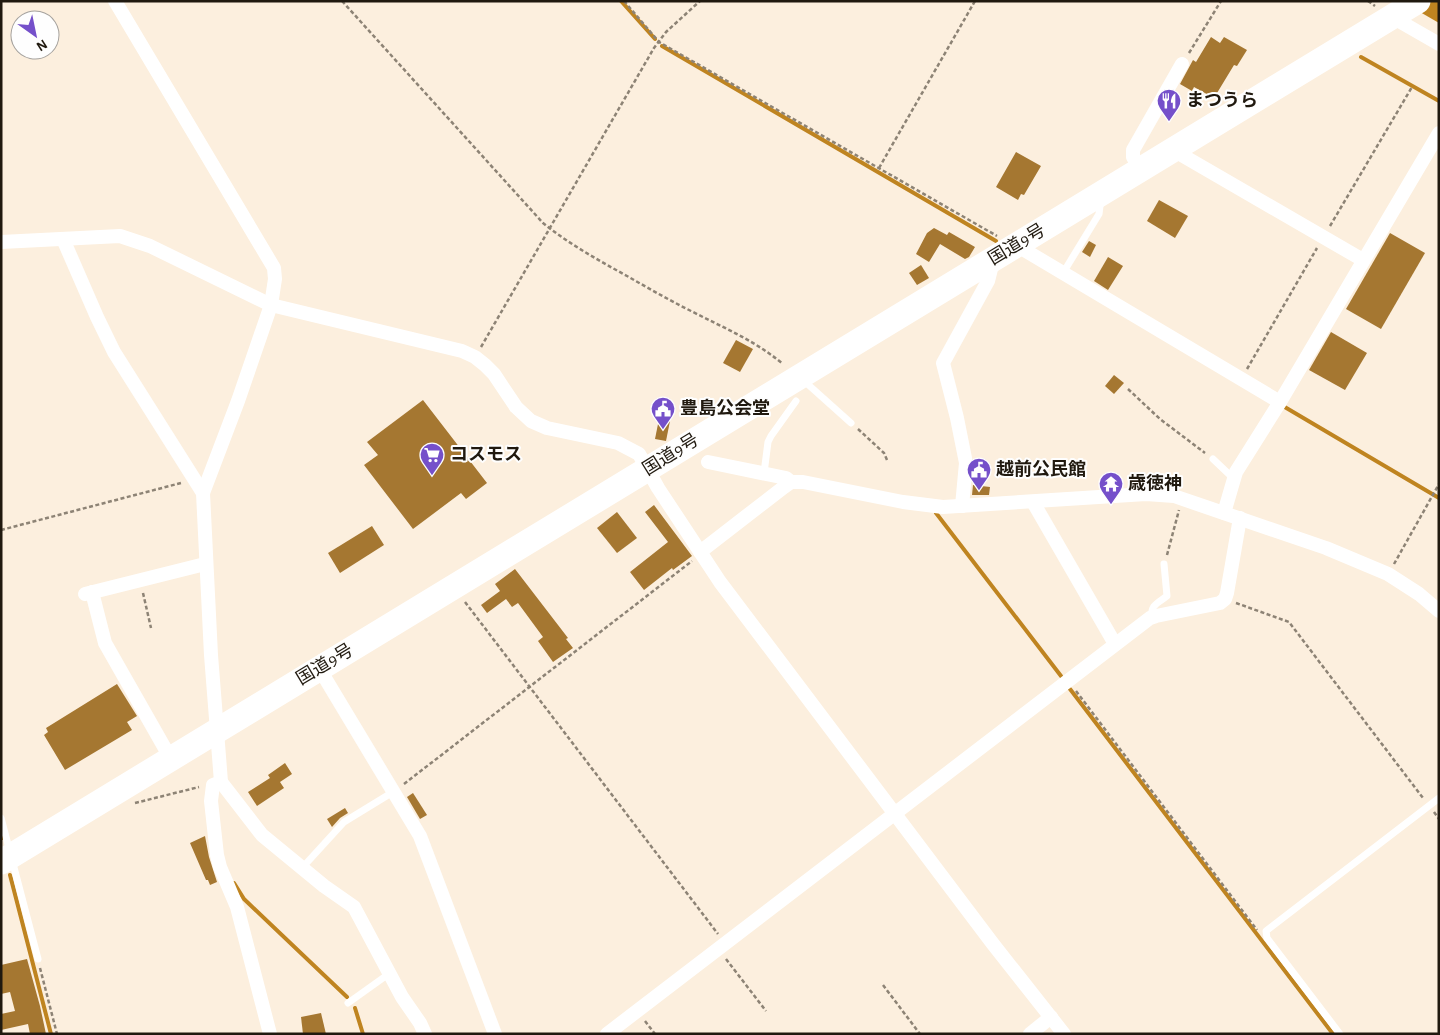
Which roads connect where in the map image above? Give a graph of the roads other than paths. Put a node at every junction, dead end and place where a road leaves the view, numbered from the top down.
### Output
1 (114, 1) edge
2 (1403, 11) edge
3 (1439, 44) edge
4 (1182, 64) road end
5 (1439, 132) edge
6 (1173, 150) junction
7 (1140, 170) junction
8 (1096, 197) junction
9 (63, 239) junction
10 (1, 242) edge
11 (1016, 246) junction
12 (1364, 260) junction
13 (988, 262) junction
14 (1063, 273) junction
15 (271, 305) junction
16 (798, 389) junction
17 (1280, 402) junction
18 (851, 423) road end
19 (1213, 459) road end
20 (708, 462) dead end
21 (649, 470) junction
22 (764, 473) junction
23 (1233, 478) junction
24 (791, 482) junction
25 (203, 493) junction
26 (1033, 502) junction
27 (962, 506) junction
28 (1224, 513) junction
29 (1240, 518) junction
30 (701, 553) junction
31 (205, 564) junction
32 (1164, 564) road end
33 (1439, 611) edge
34 (1152, 617) junction
35 (1115, 644) junction
36 (319, 668) junction
37 (217, 731) junction
38 (171, 759) junction
39 (221, 782) junction
40 (393, 792) junction
41 (1439, 798) edge
42 (894, 813) junction
43 (1, 818) edge
44 (6, 860) edge
45 (302, 868) junction
46 (38, 959) road end
47 (390, 974) junction
48 (348, 1003) dead end
49 (1051, 1017) junction
50 (270, 1034) edge
51 (425, 1034) edge
52 (495, 1034) edge
53 (607, 1034) edge
54 (1030, 1034) edge
55 (1064, 1034) edge
56 (1340, 1034) edge

1 - 15 street
2 - 3 street
2 - 6 highway, 国道9号
4 - 7 street
5 - 12 street
6 - 7 highway, 国道9号
6 - 12 street
7 - 8 highway, 国道9号
8 - 11 highway, 国道9号
8 - 14 lane
9 - 10 street
9 - 15 street
9 - 25 street
11 - 13 highway, 国道9号
11 - 14 street
12 - 17 street
13 - 16 highway, 国道9号
13 - 27 street
14 - 17 street
15 - 21 street
15 - 25 street
16 - 18 lane
16 - 21 highway, 国道9号
16 - 22 lane
17 - 23 street
19 - 23 lane
20 - 22 street
21 - 30 street
21 - 36 highway, 国道9号
22 - 24 street
23 - 28 street
24 - 27 street
24 - 30 street
25 - 31 street
26 - 27 street
26 - 28 street
26 - 35 street
28 - 29 street
29 - 33 street
29 - 34 street
30 - 42 street
31 - 37 street
31 - 38 street
32 - 34 lane
34 - 35 street
35 - 42 street
36 - 37 highway, 国道9号
36 - 40 street
37 - 38 highway, 国道9号
37 - 39 street
38 - 44 highway, 国道9号
39 - 45 street
39 - 50 street
40 - 45 lane
40 - 52 street
41 - 56 lane
42 - 49 street
42 - 53 street
43 - 44 lane
44 - 46 lane
45 - 47 street
47 - 48 lane
47 - 51 street
49 - 54 street
49 - 55 street

